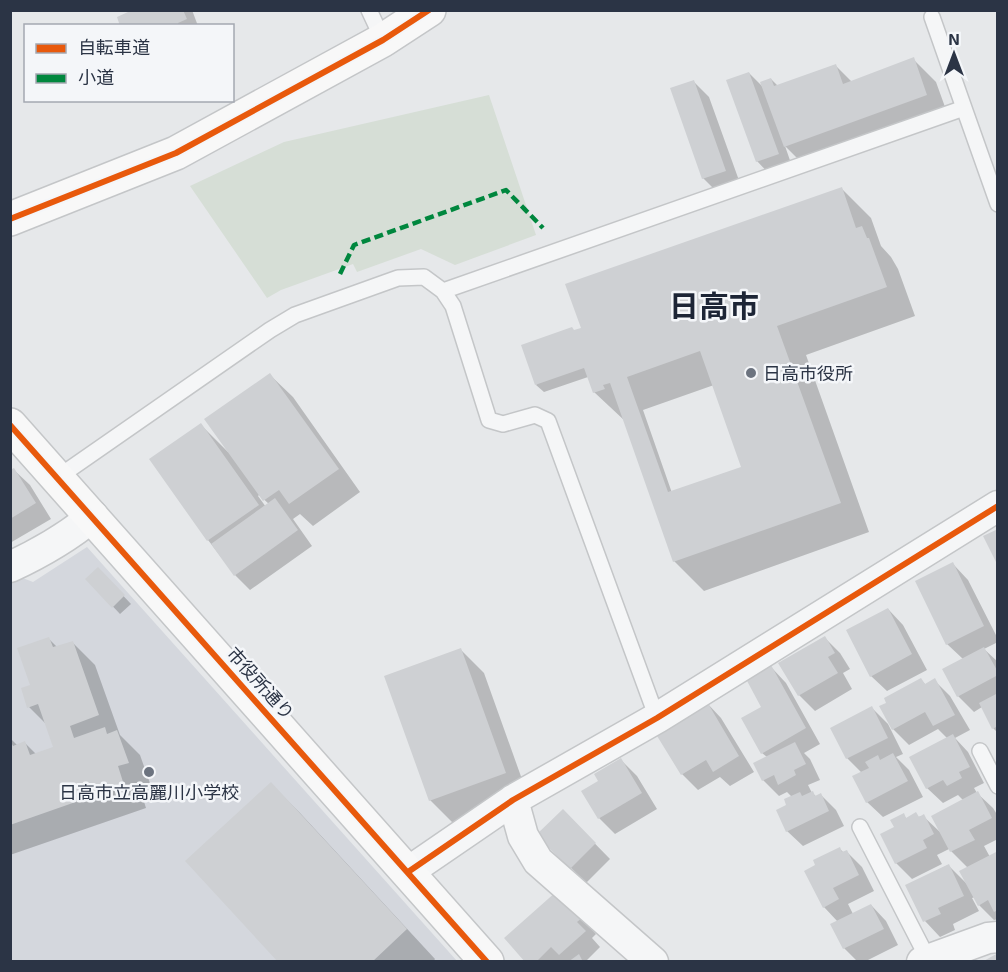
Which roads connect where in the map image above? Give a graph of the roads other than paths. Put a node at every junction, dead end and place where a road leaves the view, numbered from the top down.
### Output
1 (369, 10) edge
2 (429, 10) edge
3 (933, 17) dead end
4 (383, 40) junction
5 (964, 108) junction
6 (998, 204) edge
7 (10, 219) edge
8 (443, 291) junction
9 (10, 425) edge
10 (57, 478) junction
11 (998, 506) edge
12 (93, 516) junction
13 (10, 567) edge
14 (657, 718) junction
15 (980, 751) dead end
16 (998, 786) edge
17 (513, 800) junction
18 (860, 827) dead end
19 (408, 872) junction
20 (998, 937) edge
21 (925, 960) edge
22 (487, 962) edge
23 (653, 962) edge

1 - 4 lane
2 - 4 street
3 - 5 lane
4 - 7 street
5 - 6 lane
5 - 8 lane
8 - 10 lane
8 - 14 lane
9 - 10 street, 市役所通り
10 - 12 street, 市役所通り
11 - 14 street
12 - 13 street
12 - 19 street, 市役所通り
14 - 17 street
15 - 16 lane
17 - 19 street
17 - 23 street
18 - 21 lane
19 - 22 street, 市役所通り
20 - 21 street

